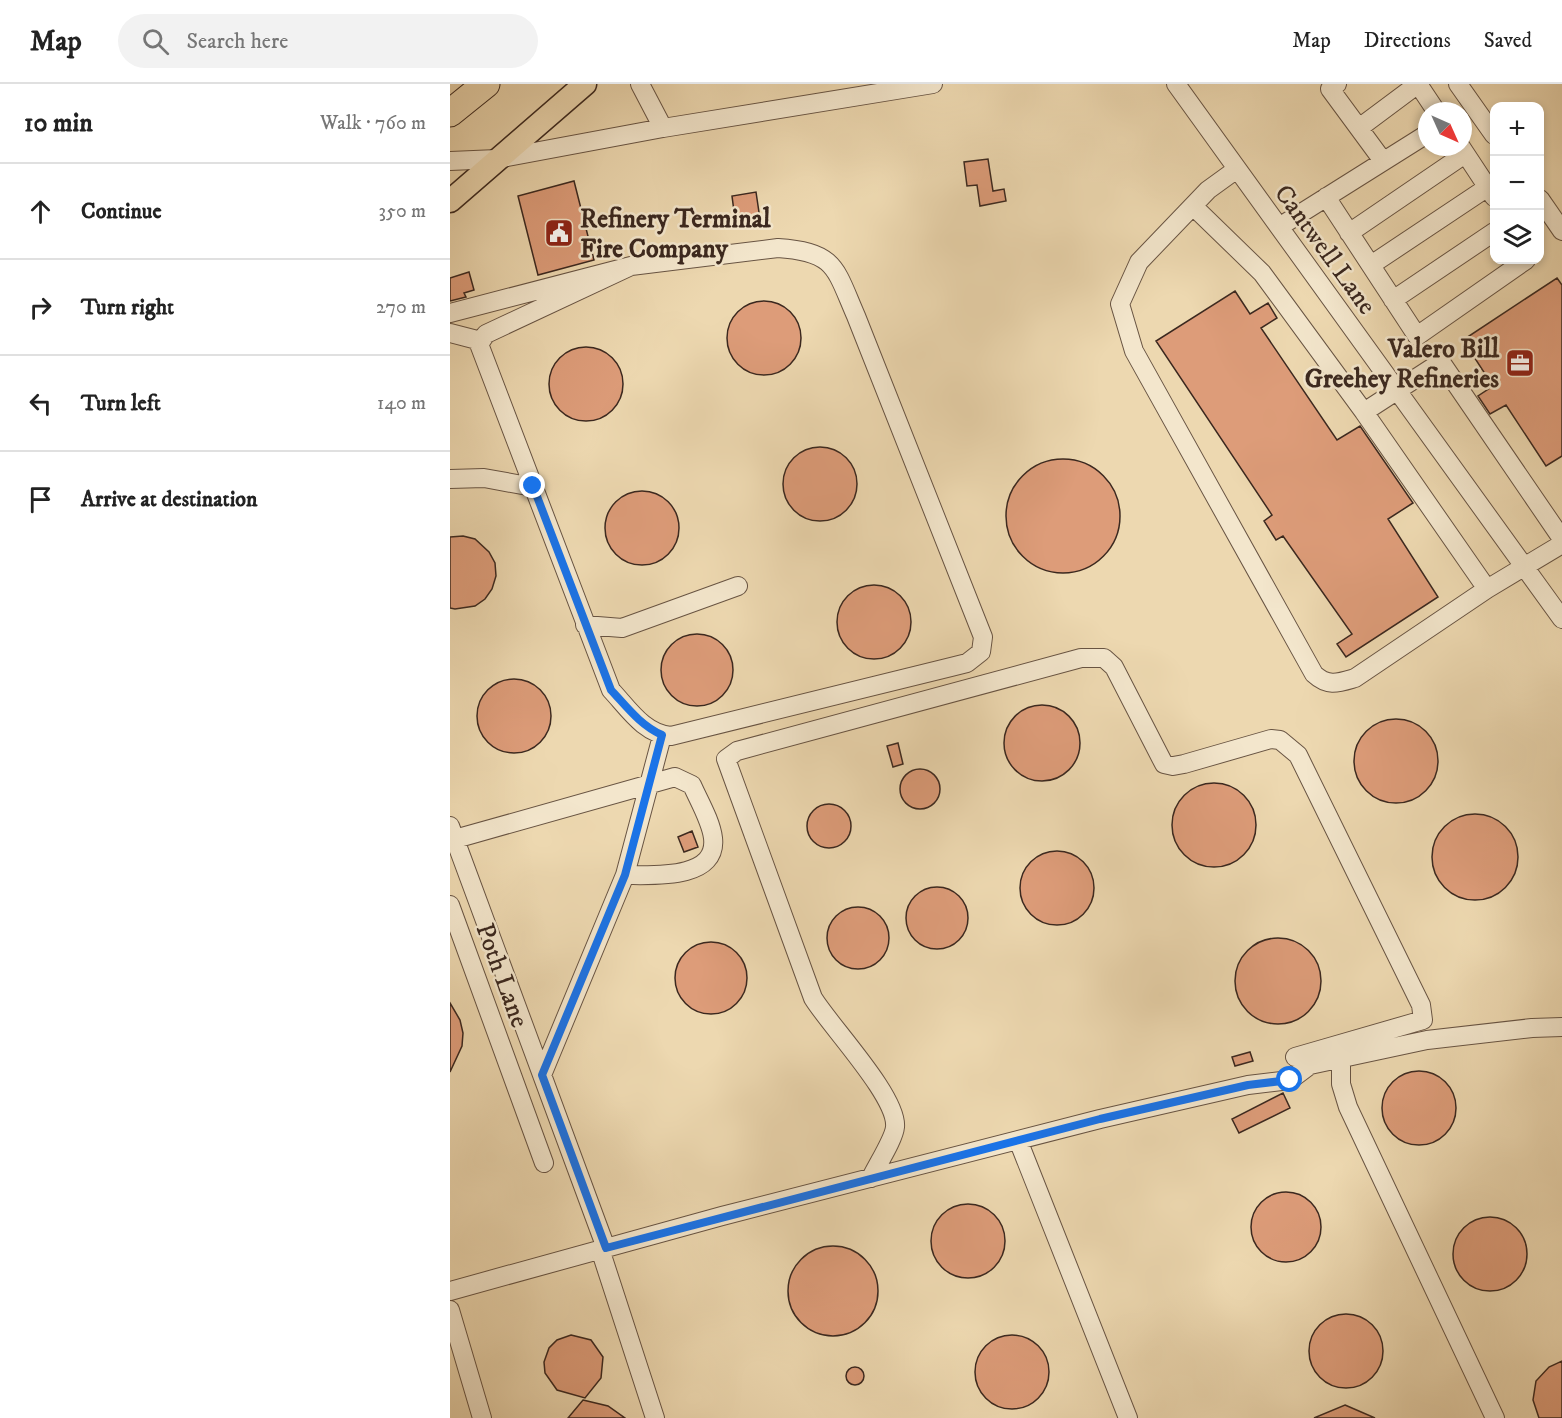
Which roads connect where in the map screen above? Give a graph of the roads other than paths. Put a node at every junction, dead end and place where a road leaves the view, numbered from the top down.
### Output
1 (486, 84) edge
2 (585, 84) edge
3 (640, 84) edge
4 (933, 84) edge
5 (1176, 84) edge
6 (1337, 84) edge
7 (1418, 84) edge
8 (1458, 84) edge
9 (845, 92) edge
10 (1430, 102) edge
11 (457, 107) edge
12 (663, 128) junction
13 (1359, 128) junction
14 (1490, 129) edge
15 (1418, 140) edge
16 (1455, 156) edge
17 (1467, 156) edge
18 (497, 159) junction
19 (450, 161) edge
20 (1383, 161) junction
21 (1237, 169) junction
22 (1490, 190) edge
23 (1490, 193) edge
24 (1326, 197) junction
25 (450, 201) edge
26 (1193, 206) junction
27 (1544, 207) edge
28 (1279, 227) junction
29 (1562, 231) edge
30 (1349, 233) junction
31 (1490, 235) edge
32 (1520, 264) edge
33 (1371, 265) junction
34 (631, 266) junction
35 (1393, 300) junction
36 (450, 313) edge
37 (450, 333) edge
38 (481, 341) junction
39 (1398, 392) junction
40 (1364, 412) junction
41 (450, 479) edge
42 (533, 486) junction
43 (1562, 539) edge
44 (1562, 544) edge
45 (1525, 568) junction
46 (738, 586) dead end
47 (1487, 590) junction
48 (1562, 619) edge
49 (585, 625) junction
50 (662, 735) junction
51 (647, 784) junction
52 (453, 832) edge
53 (625, 875) junction
54 (450, 905) edge
55 (1562, 1027) edge
56 (1295, 1057) dead end
57 (1341, 1058) junction
58 (542, 1075) junction
59 (1018, 1140) junction
60 (544, 1163) dead end
61 (871, 1178) junction
62 (603, 1248) junction
63 (450, 1291) edge
64 (450, 1310) edge
65 (482, 1418) edge
66 (655, 1418) edge
67 (1128, 1418) edge
68 (1495, 1418) edge

1 - 11 highway
2 - 18 main road
3 - 12 street
4 - 9 street
5 - 21 street, Cantwell Lane
6 - 13 street
7 - 10 street
7 - 13 street
8 - 14 street
9 - 12 street
12 - 18 street
13 - 20 street
15 - 20 street
16 - 30 street
17 - 22 street
18 - 19 street
18 - 25 main road
20 - 24 street
21 - 26 street
21 - 28 street, Cantwell Lane
23 - 33 street
24 - 28 street
24 - 30 street
26 - 40 street
26 - 47 street
27 - 29 street
28 - 39 street, Cantwell Lane
30 - 33 street
31 - 35 street
32 - 35 street
33 - 35 street
34 - 36 street
34 - 38 street
34 - 50 street
37 - 38 street
38 - 42 street
39 - 40 street
39 - 43 street
39 - 45 street, Cantwell Lane
40 - 47 street
41 - 42 street
42 - 49 street
44 - 45 street
45 - 47 street
45 - 48 street, Cantwell Lane
46 - 49 street
49 - 50 street
50 - 51 street
51 - 52 street
51 - 53 street
51 - 53 street
52 - 58 street
53 - 58 street
54 - 60 street, Poth Lane
55 - 57 street
56 - 61 street
57 - 59 street
57 - 68 street
58 - 62 street
59 - 61 street
59 - 67 street
61 - 62 street
62 - 63 street
62 - 66 street
64 - 65 street

